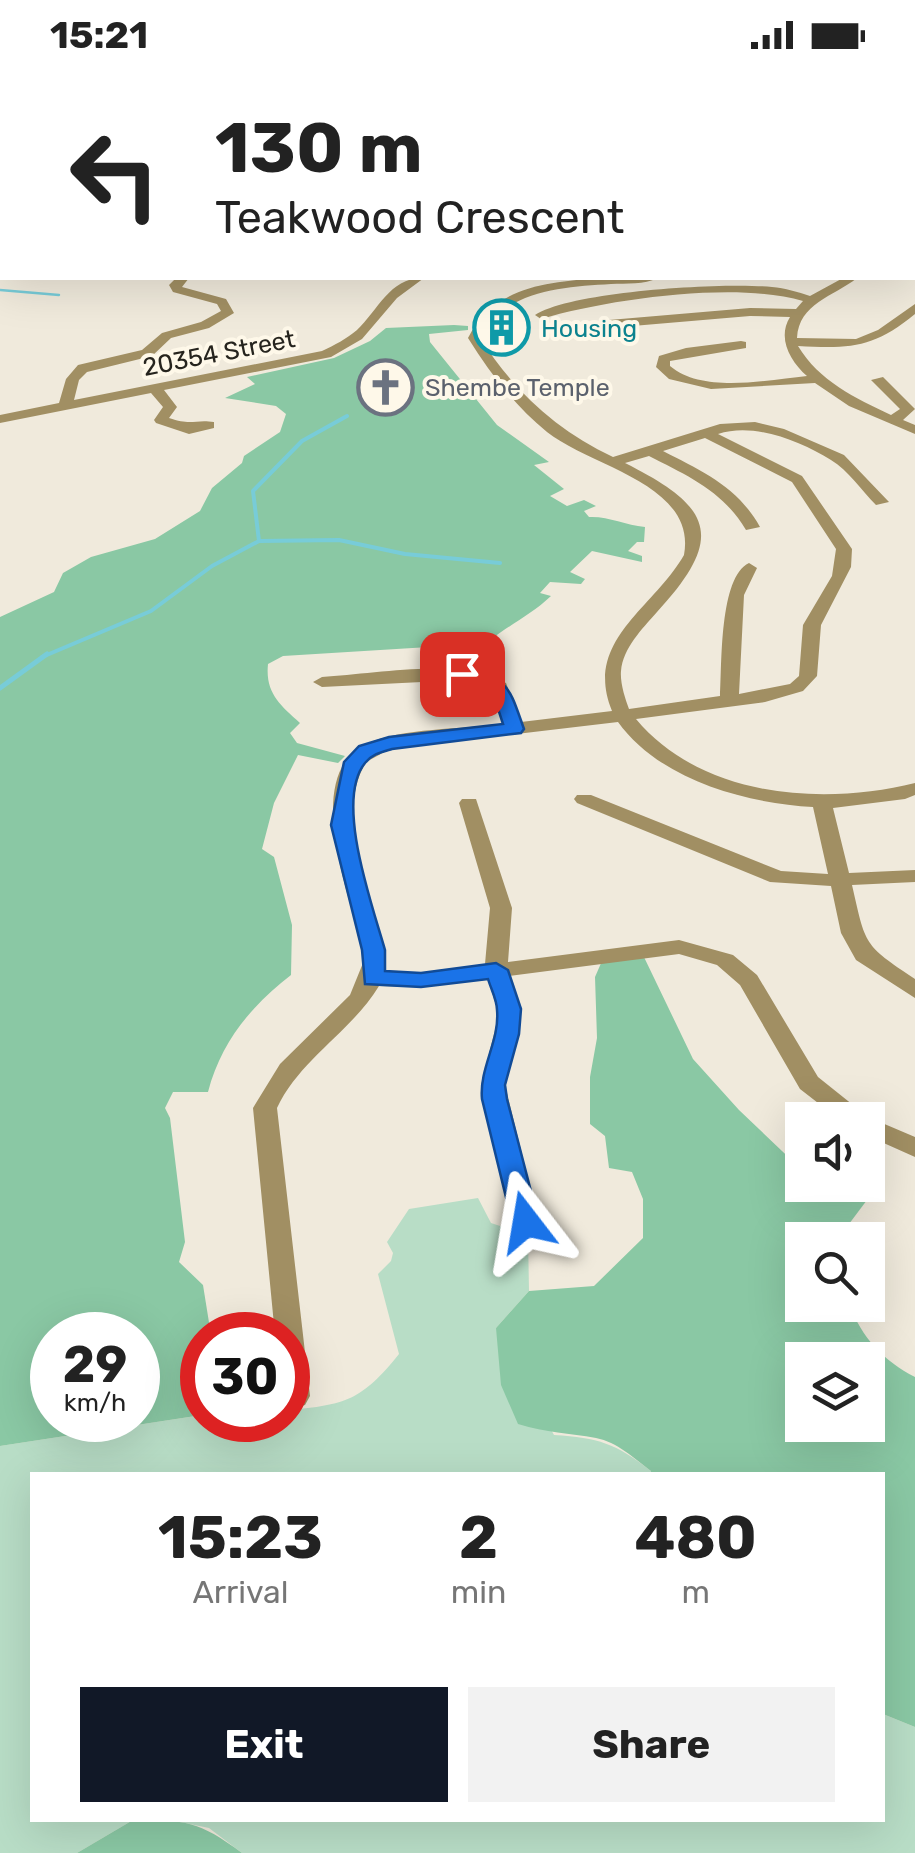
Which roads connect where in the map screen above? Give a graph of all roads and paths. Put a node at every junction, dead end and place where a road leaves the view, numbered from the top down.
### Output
1 (180, 280) edge
2 (414, 280) edge
3 (626, 280) edge
4 (844, 280) edge
5 (808, 299) junction
6 (915, 308) edge
7 (796, 313) junction
8 (542, 315) dead end
9 (609, 324) dead end
10 (790, 342) junction
11 (741, 345) dead end
12 (816, 378) junction
13 (878, 380) dead end
14 (156, 390) junction
15 (66, 404) junction
16 (0, 419) edge
17 (892, 421) junction
18 (209, 425) dead end
19 (915, 430) edge
20 (706, 433) junction
21 (651, 451) junction
22 (610, 464) junction
23 (881, 502) dead end
24 (752, 527) dead end
25 (748, 568) dead end
26 (322, 682) dead end
27 (729, 700) junction
28 (622, 717) junction
29 (514, 729) junction
30 (915, 789) edge
31 (584, 800) dead end
32 (822, 802) junction
33 (469, 803) dead end
34 (915, 876) edge
35 (839, 881) junction
36 (496, 970) junction
37 (373, 978) junction
38 (915, 990) edge
39 (834, 1102) edge
40 (885, 1134) edge
41 (915, 1148) edge
42 (526, 1222) dead end
43 (286, 1312) edge

1 - 15 street
2 - 14 street, 20354 Street
3 - 22 street
4 - 5 street
5 - 7 street
5 - 8 street
6 - 10 street
7 - 9 street
7 - 10 street
10 - 12 street
11 - 12 street
12 - 17 street
13 - 17 street
14 - 15 street, 20354 Street
14 - 18 street
15 - 16 street, 20354 Street
17 - 19 street
20 - 21 street
20 - 23 street
20 - 27 street
21 - 22 street
21 - 24 street
22 - 28 street
25 - 27 street
26 - 29 street
27 - 28 street
28 - 29 street
28 - 32 street
29 - 37 street
30 - 32 street
31 - 35 street
32 - 35 street
33 - 36 street
34 - 35 street
35 - 38 street
36 - 37 street
36 - 39 street
36 - 42 street
37 - 43 street
40 - 41 street

